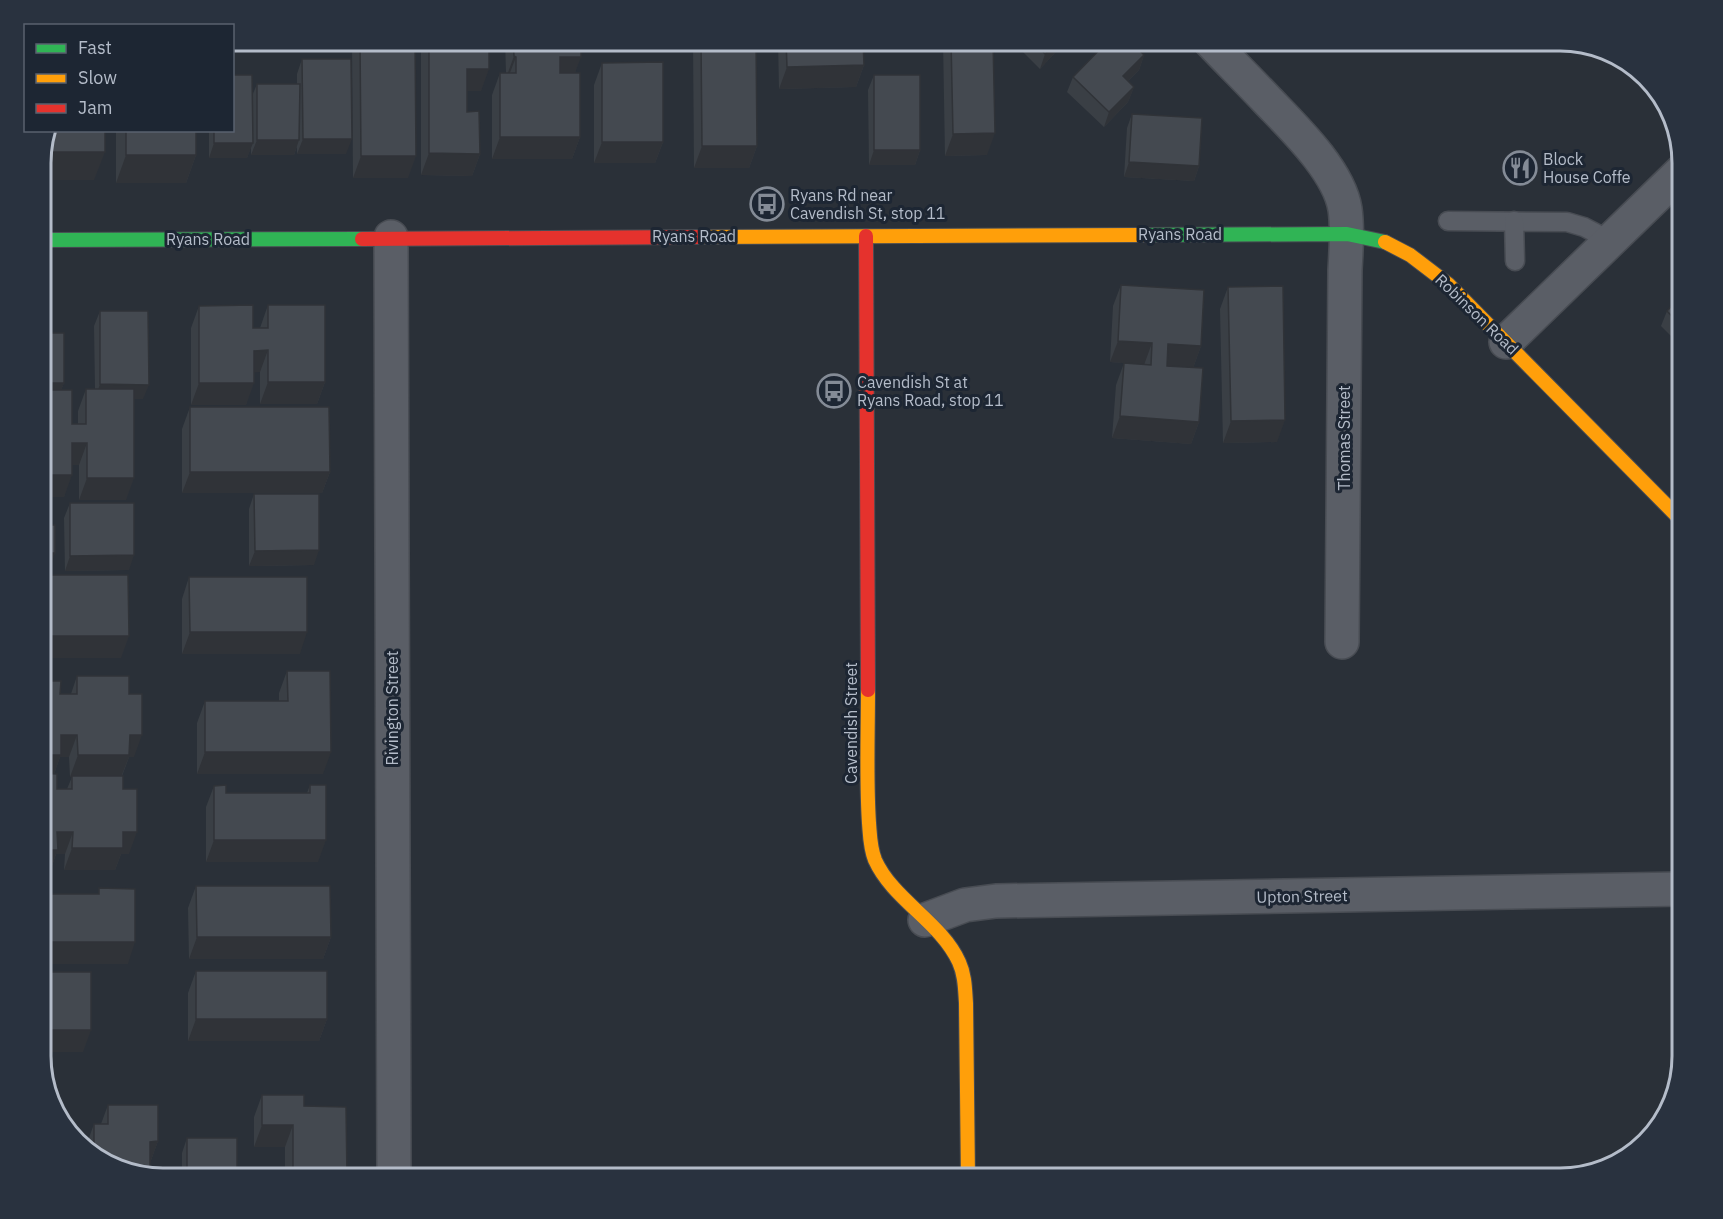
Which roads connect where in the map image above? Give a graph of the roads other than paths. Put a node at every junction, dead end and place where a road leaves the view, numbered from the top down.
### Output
1 (1221, 51) edge
2 (1672, 182) edge
3 (1448, 221) dead end
4 (1514, 221) junction
5 (1347, 234) junction
6 (866, 236) junction
7 (391, 237) junction
8 (51, 240) edge
9 (1611, 241) junction
10 (1515, 261) dead end
11 (1506, 342) junction
12 (1672, 510) edge
13 (1342, 642) dead end
14 (1672, 889) edge
15 (926, 920) junction
16 (394, 1168) edge
17 (968, 1168) edge

1 - 5 street
2 - 9 street
3 - 4 lane
4 - 9 lane
4 - 10 lane
5 - 6 street, Ryans Road
5 - 11 street, Robinson Road
5 - 13 street, Thomas Street
6 - 7 street, Ryans Road
6 - 15 street, Cavendish Street
7 - 8 street, Ryans Road
7 - 16 street, Rivington Street
9 - 11 street
11 - 12 street, Robinson Road
14 - 15 street, Upton Street
15 - 17 street, Cavendish Street

